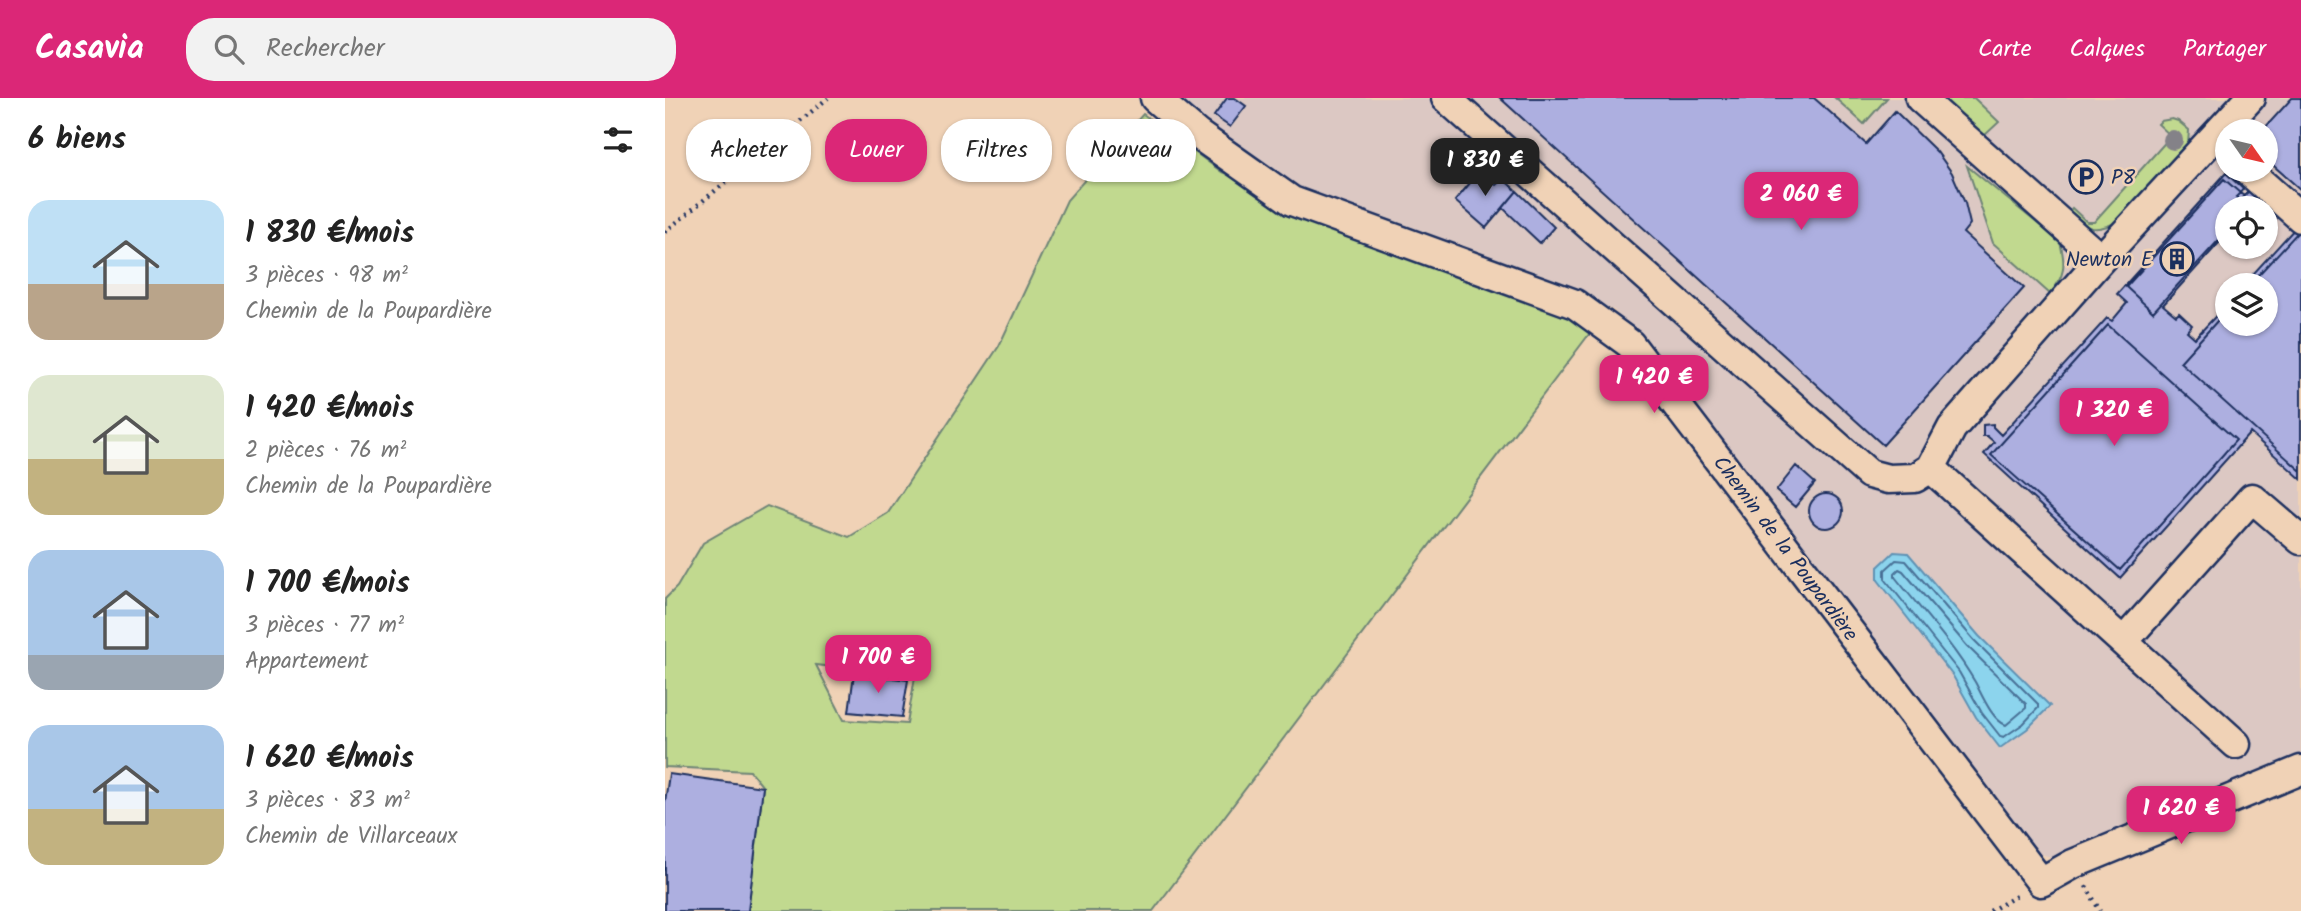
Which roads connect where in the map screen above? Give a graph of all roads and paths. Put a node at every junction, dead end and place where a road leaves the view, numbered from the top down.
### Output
1 (828, 98) edge
2 (1155, 98) edge
3 (1446, 98) edge
4 (1920, 98) edge
5 (2250, 98) edge
6 (2237, 119) edge
7 (2215, 151) edge
8 (2260, 182) edge
9 (2301, 218) edge
10 (665, 232) edge
11 (2101, 259) junction
12 (1931, 468) junction
13 (2301, 540) edge
14 (2124, 641) junction
15 (2236, 744) dead end
16 (2301, 770) edge
17 (2041, 883) junction
18 (1990, 911) edge

1 - 10 path
2 - 17 street, Chemin de la Poupardière
3 - 12 street
4 - 11 street
5 - 6 street
7 - 11 street
8 - 9 street
11 - 12 street
12 - 14 street
13 - 14 street
14 - 15 street
16 - 17 street
17 - 18 path

